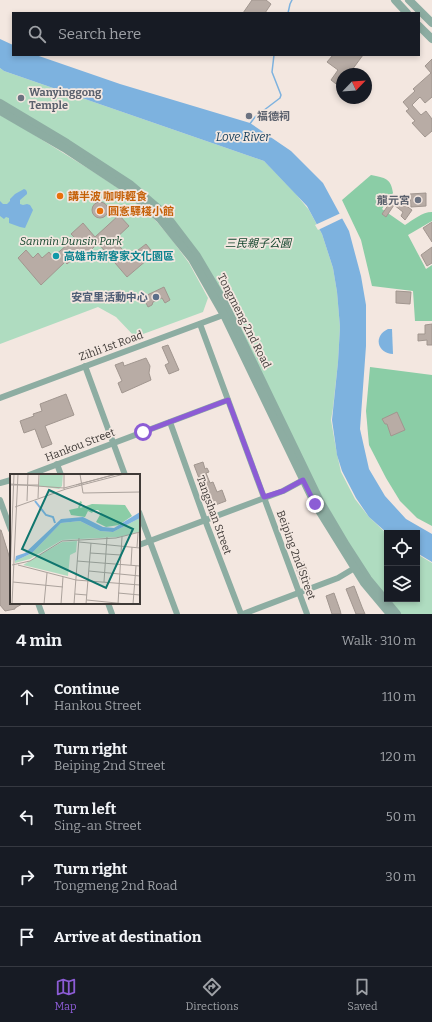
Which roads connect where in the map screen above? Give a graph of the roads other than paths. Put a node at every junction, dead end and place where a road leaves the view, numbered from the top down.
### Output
1 (395, 0) edge
2 (409, 0) edge
3 (406, 12) edge
4 (432, 24) edge
5 (420, 27) edge
6 (432, 40) edge
7 (0, 103) edge
8 (0, 111) edge
9 (227, 314) junction
10 (200, 324) junction
11 (85, 366) junction
12 (0, 398) edge
13 (228, 400) junction
14 (170, 422) junction
15 (113, 443) junction
16 (57, 464) junction
17 (32, 474) edge
18 (61, 474) edge
19 (125, 474) edge
20 (306, 479) junction
21 (10, 480) edge
22 (0, 483) edge
23 (264, 497) junction
24 (0, 500) edge
25 (140, 515) edge
26 (205, 520) junction
27 (10, 527) edge
28 (150, 540) junction
29 (140, 544) edge
30 (357, 567) junction
31 (300, 593) junction
32 (38, 604) edge
33 (108, 604) edge
34 (42, 614) edge
35 (112, 614) edge
36 (177, 614) edge
37 (242, 614) edge
38 (307, 614) edge
39 (390, 614) edge
40 (397, 614) edge

1 - 3 street
2 - 4 street
5 - 6 street
7 - 9 street, Tongmeng 2nd Road
8 - 9 street, Tongmeng 2nd Road
9 - 10 street, Zihli 1st Road
9 - 20 street, Tongmeng 2nd Road
10 - 11 street, Zihli 1st Road
10 - 13 street, Beiping 2nd Street
11 - 12 street, Zihli 1st Road
11 - 15 street
13 - 14 street, Hankou Street
13 - 23 street, Beiping 2nd Street
14 - 15 street, Hankou Street
14 - 26 street, Tangshan Street
15 - 16 street, Hankou Street
15 - 19 street
16 - 17 street, Hankou Street
16 - 18 street
20 - 23 street
20 - 30 street, Tongmeng 2nd Road
21 - 22 street
23 - 26 street
23 - 31 street, Beiping 2nd Street
24 - 27 street
25 - 28 street
26 - 28 street
26 - 37 street, Tangshan Street
28 - 29 street
28 - 36 street
30 - 31 street
30 - 39 street, Tongmeng 2nd Road
30 - 40 street, Tongmeng 2nd Road
31 - 37 street
31 - 38 street, Beiping 2nd Street
32 - 34 street
33 - 35 street

